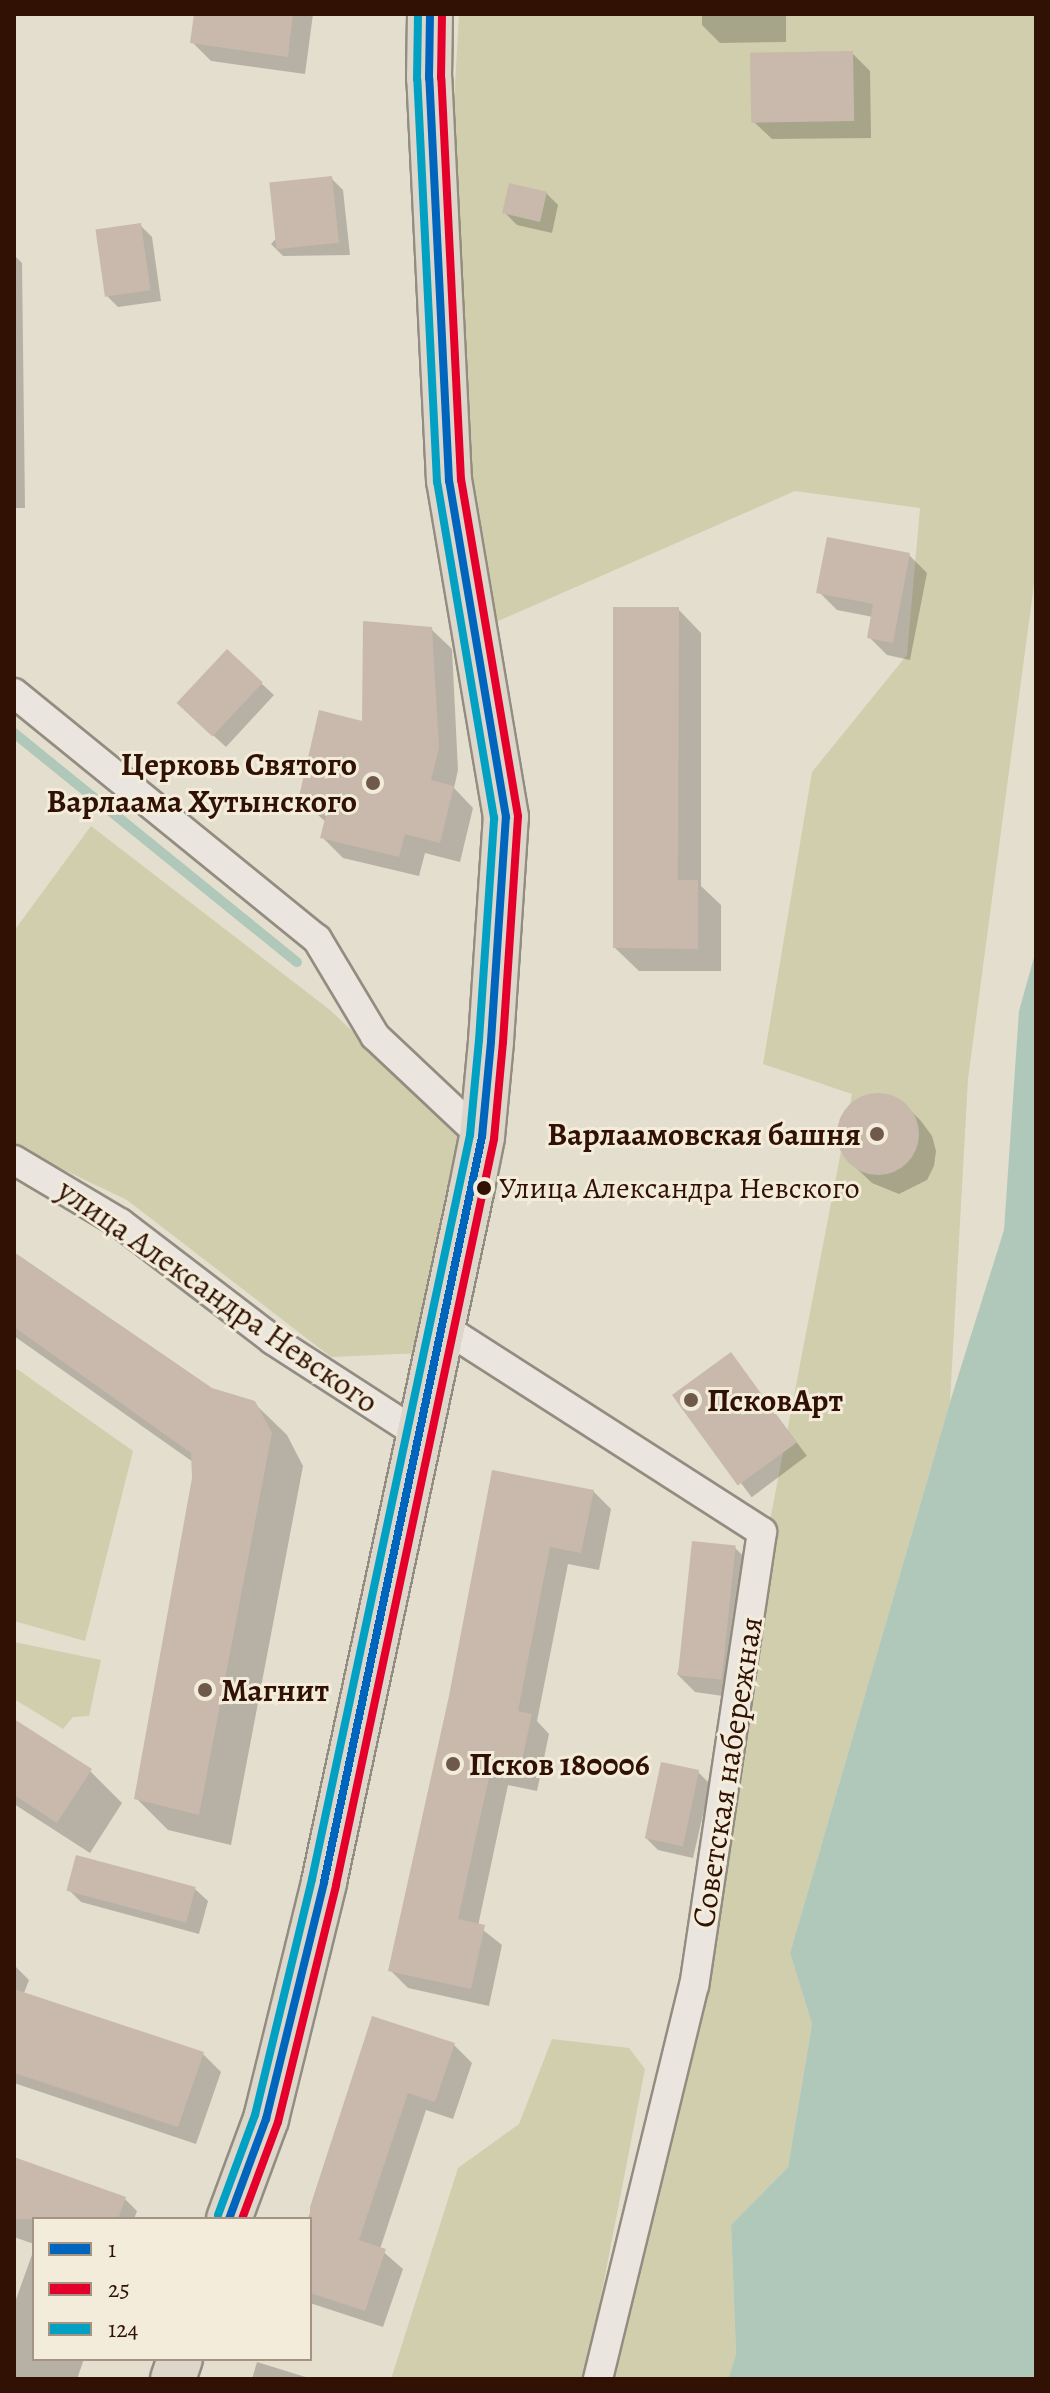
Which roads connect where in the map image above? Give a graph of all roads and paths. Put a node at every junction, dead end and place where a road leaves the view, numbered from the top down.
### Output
1 (430, 14) edge
2 (14, 693) edge
3 (482, 1137) junction
4 (14, 1160) edge
5 (443, 1327) junction
6 (420, 1435) junction
7 (230, 2217) edge
8 (598, 2379) edge

1 - 3 main road
2 - 3 street
3 - 5 main road
4 - 6 street, улица Александра Невского
5 - 6 main road
5 - 8 street, Советская набережная
6 - 7 main road

